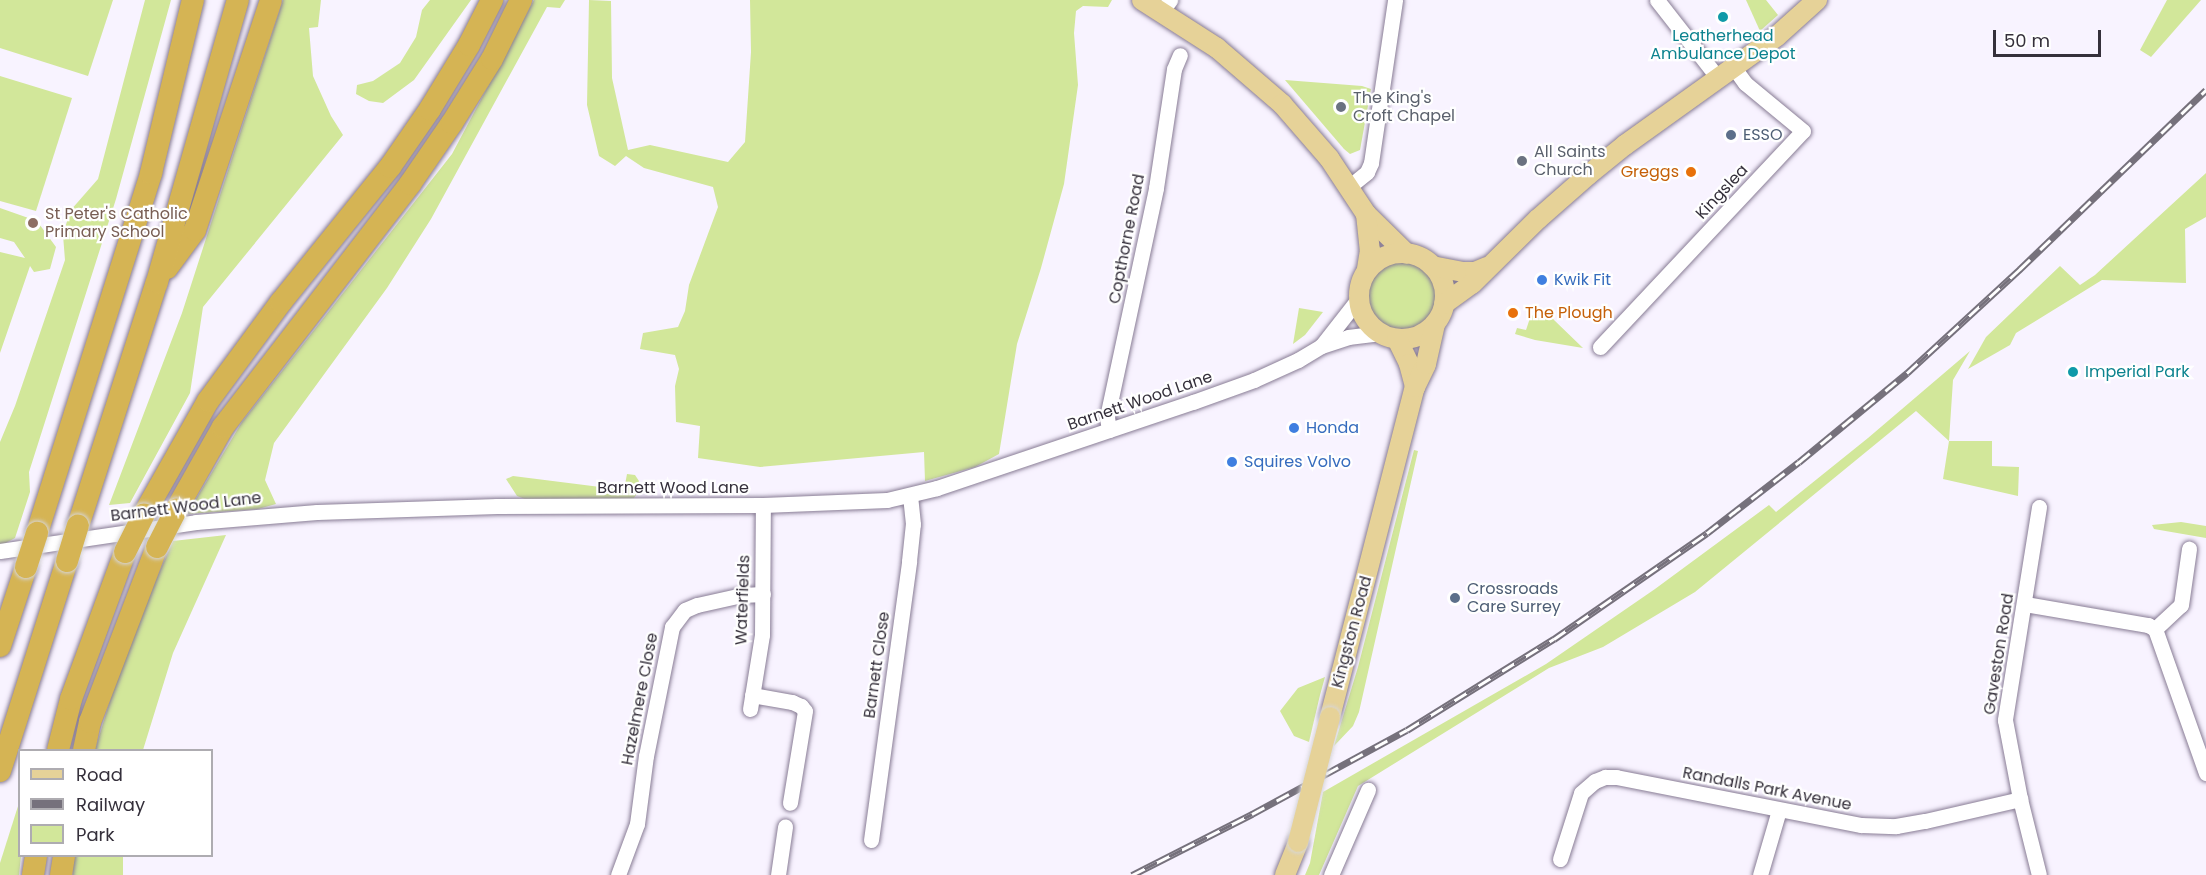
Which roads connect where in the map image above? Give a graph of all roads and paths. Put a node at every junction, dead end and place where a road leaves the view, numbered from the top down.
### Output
1 (193, 0) edge
2 (238, 0) edge
3 (271, 0) edge
4 (492, 0) edge
5 (521, 0) edge
6 (1142, 0) edge
7 (1395, 0) edge
8 (1657, 0) edge
9 (1817, 0) edge
10 (1166, 6) edge
11 (1180, 55) dead end
12 (1726, 73) junction
13 (1350, 186) junction
14 (1366, 214) junction
15 (1407, 254) junction
16 (1432, 266) junction
17 (1487, 267) junction
18 (1367, 270) junction
19 (157, 282) junction
20 (1359, 298) junction
21 (1444, 304) junction
22 (1435, 324) junction
23 (1388, 336) junction
24 (1321, 346) junction
25 (1600, 346) dead end
26 (1415, 387) junction
27 (1109, 430) junction
28 (910, 495) junction
29 (763, 506) junction
30 (2039, 507) dead end
31 (2189, 549) dead end
32 (0, 551) edge
33 (763, 594) junction
34 (2025, 604) junction
35 (2155, 629) junction
36 (0, 646) edge
37 (58, 749) edge
38 (84, 749) edge
39 (0, 771) edge
40 (2206, 773) edge
41 (1368, 790) dead end
42 (2020, 799) junction
43 (790, 803) dead end
44 (1779, 810) junction
45 (785, 827) dead end
46 (871, 840) dead end
47 (36, 857) edge
48 (64, 857) edge
49 (1560, 859) dead end
50 (33, 875) edge
51 (61, 875) edge
52 (618, 875) edge
53 (778, 875) edge
54 (1286, 875) edge
55 (1331, 875) edge
56 (1760, 875) edge
57 (2039, 875) edge

1 - 36 highway, bridge
2 - 19 highway
3 - 19 highway
4 - 37 highway, bridge
5 - 38 highway, bridge
6 - 10 main road
7 - 13 street
8 - 12 street
9 - 12 main road
10 - 13 main road
11 - 27 street, Copthorne Road
12 - 17 main road
12 - 25 street, Kingslea
13 - 14 main road
14 - 15 main road
14 - 18 main road
15 - 16 main road
15 - 18 main road
16 - 17 main road
16 - 21 main road
17 - 21 main road
18 - 20 main road
19 - 39 highway, bridge
20 - 23 main road
20 - 24 street, Barnett Wood Lane
21 - 22 main road
22 - 23 main road
22 - 26 main road, Kingston Road
23 - 24 street, Barnett Wood Lane
23 - 26 main road
24 - 27 street, Barnett Wood Lane
26 - 54 main road, Kingston Road, bridge
27 - 28 street, Barnett Wood Lane
28 - 29 street, Barnett Wood Lane
28 - 46 street, Barnett Close
29 - 32 street, Barnett Wood Lane
29 - 33 street, Waterfields
30 - 34 street, Gaveston Road
31 - 35 street
33 - 43 street, Waterfields
33 - 52 street, Hazelmere Close
34 - 35 street
34 - 42 street, Gaveston Road
35 - 40 street
41 - 55 street
42 - 44 street, Randalls Park Avenue
42 - 57 street, Gaveston Road
44 - 49 street, Randalls Park Avenue
44 - 56 street
45 - 53 street
47 - 50 highway
48 - 51 highway

